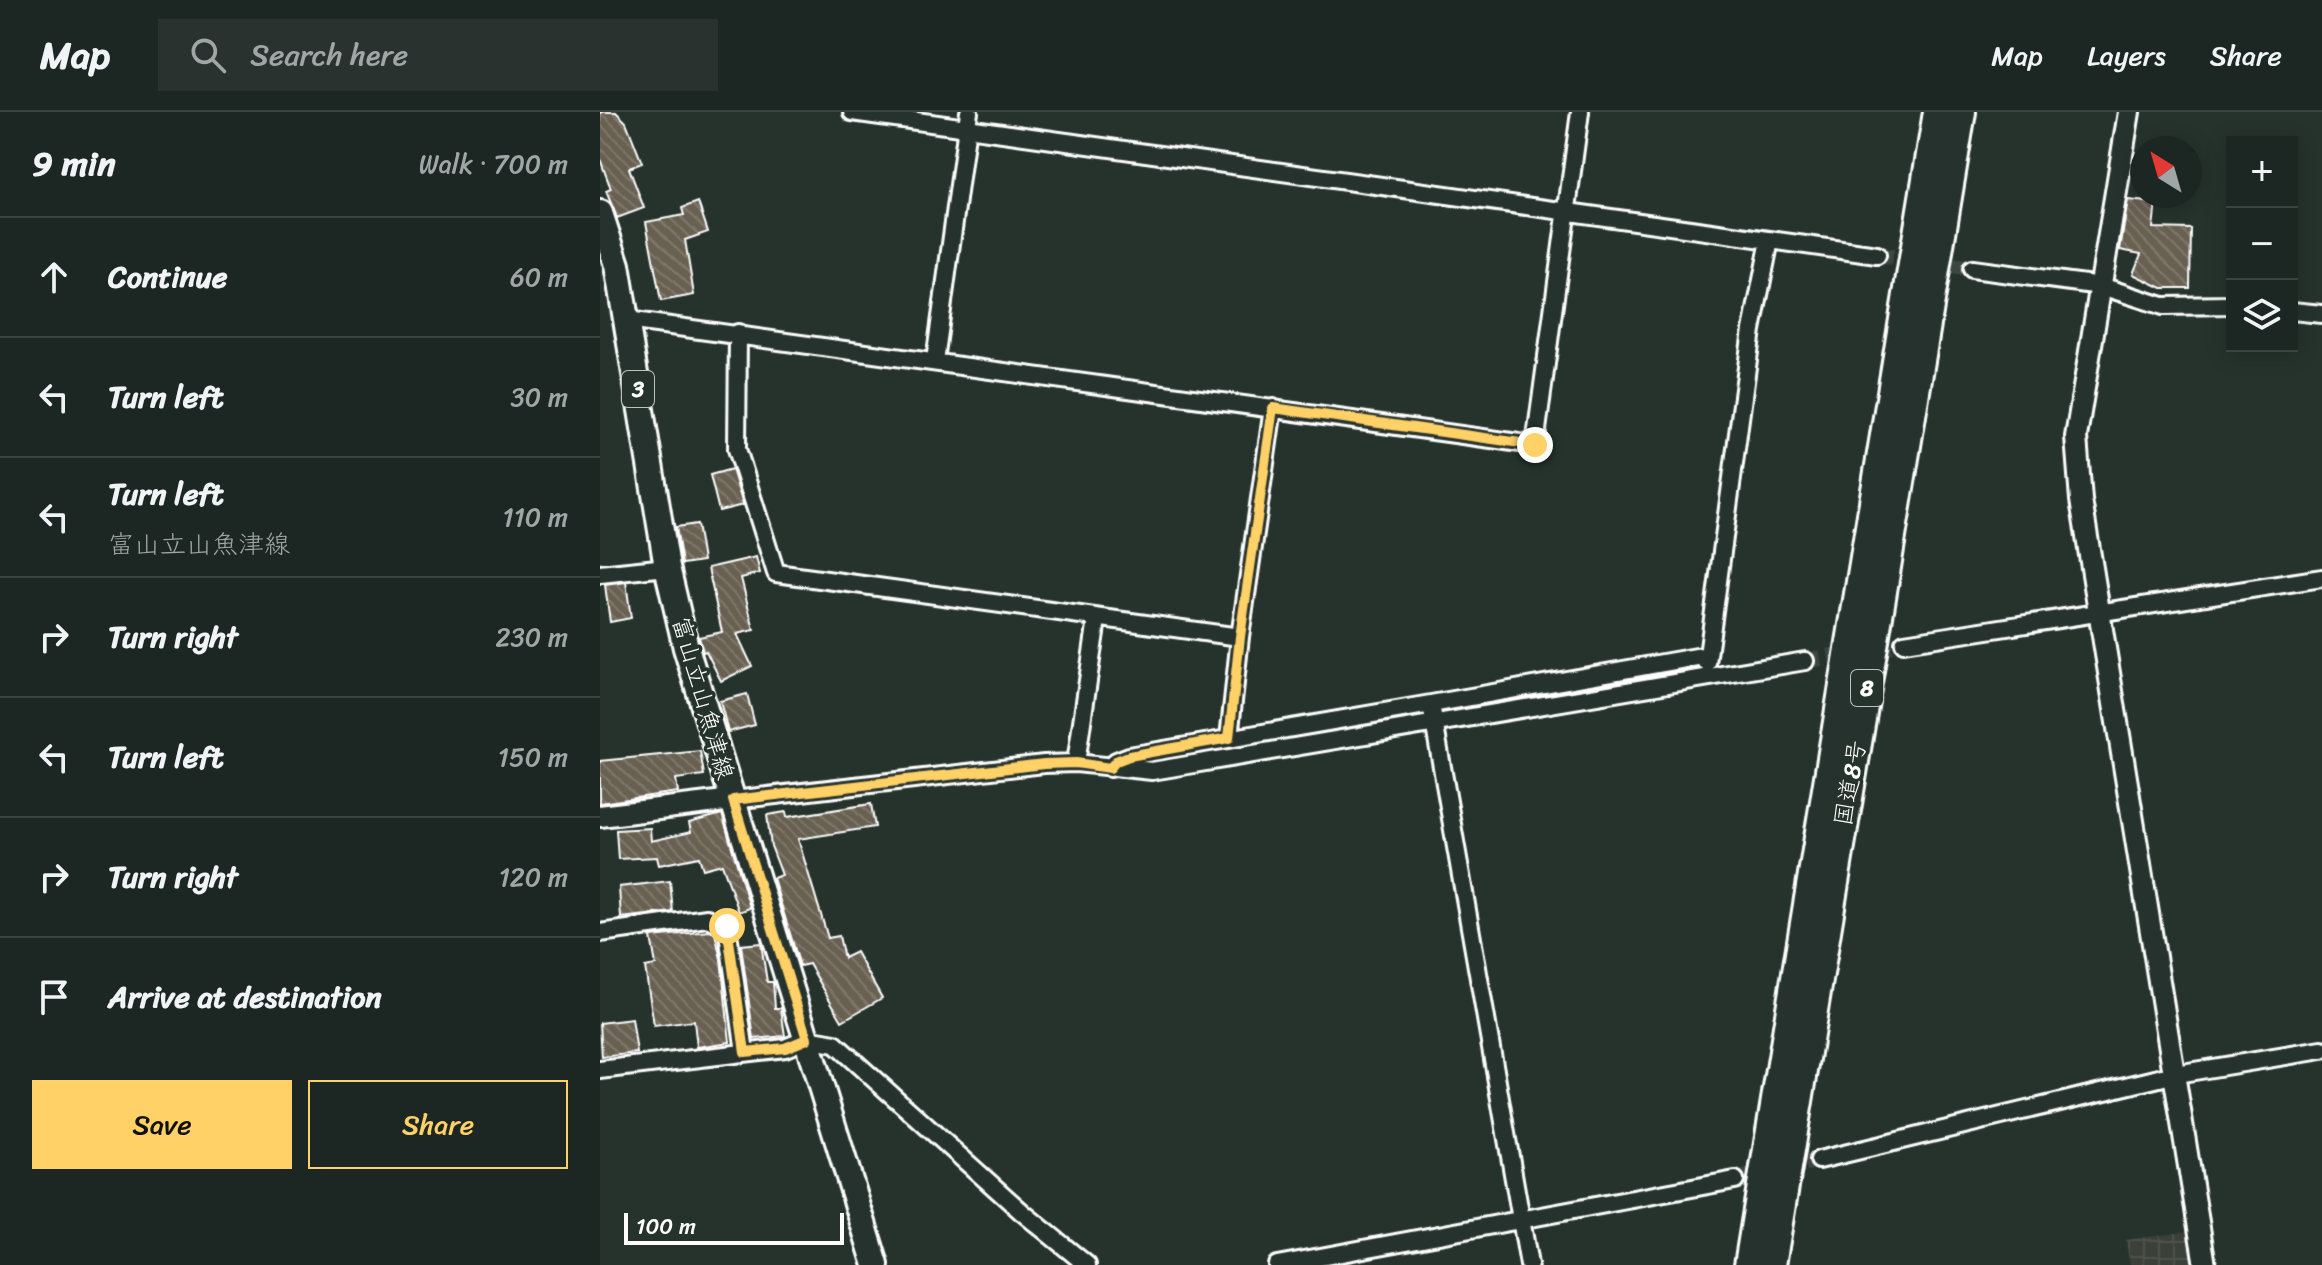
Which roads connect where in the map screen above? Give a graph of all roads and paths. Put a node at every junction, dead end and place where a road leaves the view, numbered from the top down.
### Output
1 (852, 112) edge
2 (1580, 112) edge
3 (1937, 112) edge
4 (1962, 112) edge
5 (2129, 112) edge
6 (968, 119) edge
7 (1568, 210) junction
8 (600, 213) edge
9 (1770, 240) junction
10 (606, 248) edge
11 (1877, 255) tunnel mouth
12 (1972, 269) tunnel mouth
13 (2101, 286) junction
14 (2226, 305) edge
15 (2298, 312) edge
16 (2322, 314) edge
17 (627, 320) junction
18 (738, 333) junction
19 (935, 361) junction
20 (1273, 408) junction
21 (667, 567) junction
22 (600, 574) edge
23 (2322, 578) edge
24 (2098, 612) junction
25 (1097, 619) junction
26 (1240, 637) junction
27 (1904, 643) tunnel mouth
28 (1708, 655) junction
29 (1805, 661) tunnel mouth
30 (1705, 676) junction
31 (1431, 704) junction
32 (1432, 723) junction
33 (1229, 738) junction
34 (1076, 763) junction
35 (1110, 768) junction
36 (733, 800) junction
37 (600, 816) edge
38 (600, 933) edge
39 (807, 1039) junction
40 (2322, 1050) edge
41 (745, 1052) junction
42 (600, 1070) edge
43 (2176, 1074) junction
44 (1819, 1160) tunnel mouth
45 (1735, 1180) tunnel mouth
46 (1519, 1221) junction
47 (876, 1265) edge
48 (1087, 1265) edge
49 (1277, 1265) edge
50 (1529, 1265) edge
51 (1748, 1265) edge
52 (1772, 1265) edge
53 (2205, 1265) edge

1 - 6 street
2 - 7 street
3 - 51 highway, 国道8号 / 8
4 - 52 highway, 国道8号 / 8
5 - 13 street
6 - 7 street
6 - 19 street
7 - 9 street
7 - 20 street
8 - 10 main road, 富山立山魚津線 / 3
9 - 11 street
9 - 28 street
10 - 17 main road, 富山立山魚津線 / 3
12 - 13 street
13 - 14 street
13 - 24 street
15 - 16 street
17 - 18 street
17 - 21 main road, 富山立山魚津線 / 3
18 - 19 street
18 - 25 street
19 - 20 street
20 - 26 street
21 - 22 street
21 - 36 main road, 富山立山魚津線 / 3
23 - 24 street
24 - 27 street
24 - 43 street
25 - 26 street
25 - 34 street
26 - 33 street
28 - 30 street
28 - 31 street
29 - 30 street
30 - 32 street
31 - 32 street
31 - 33 street
32 - 35 street
32 - 46 street
33 - 35 street
34 - 35 street
34 - 36 street
36 - 37 street
36 - 39 main road, 富山立山魚津線 / 3
38 - 41 street
39 - 41 street
39 - 47 main road, 富山立山魚津線 / 3
39 - 48 street
40 - 43 street
41 - 42 street
43 - 44 street
43 - 53 street
45 - 46 street
46 - 49 street
46 - 50 street

